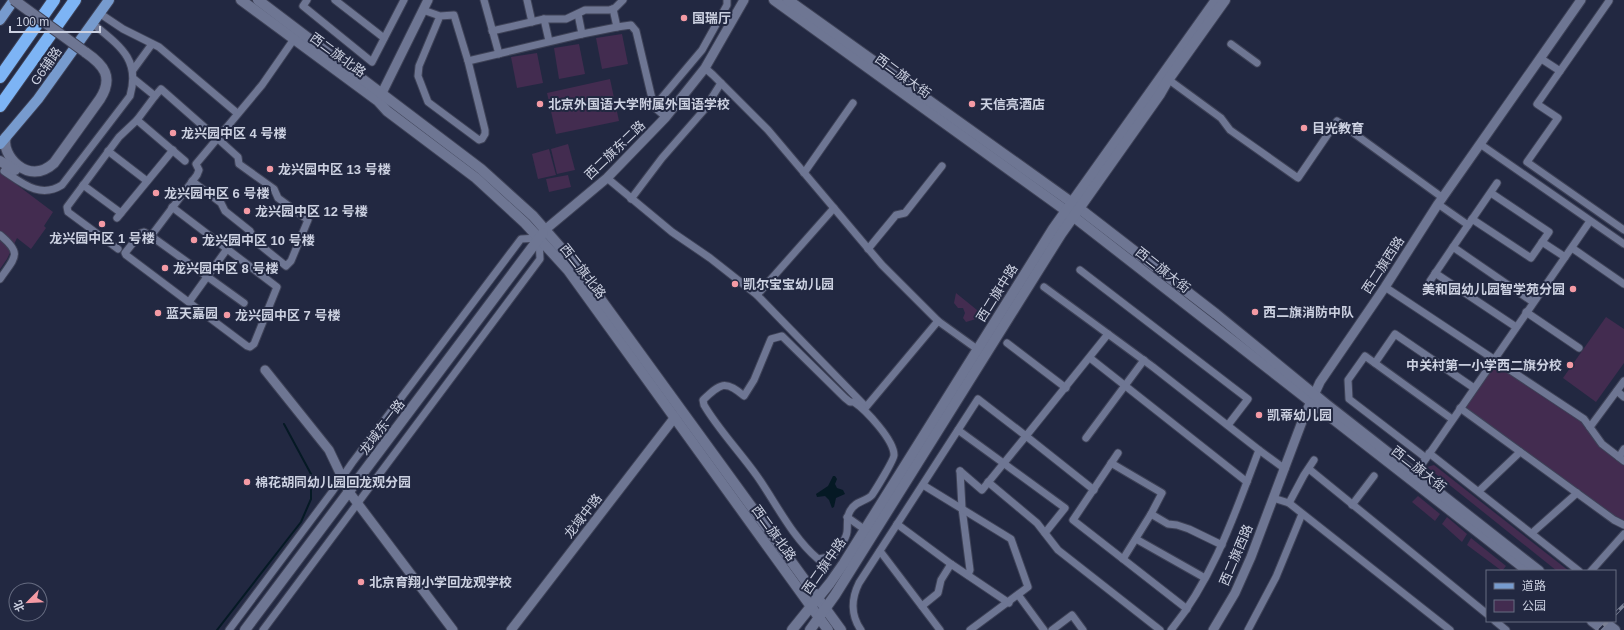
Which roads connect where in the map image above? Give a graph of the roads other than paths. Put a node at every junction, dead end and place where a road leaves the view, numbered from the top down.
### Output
1 (14, 0) edge
2 (22, 0) edge
3 (54, 0) edge
4 (75, 0) edge
5 (109, 0) edge
6 (241, 0) edge
7 (258, 0) edge
8 (307, 0) edge
9 (335, 0) edge
10 (428, 0) edge
11 (484, 0) edge
12 (527, 0) edge
13 (623, 0) edge
14 (727, 0) edge
15 (744, 0) edge
16 (774, 0) edge
17 (788, 0) edge
18 (1216, 0) edge
19 (1225, 0) edge
20 (1582, 0) edge
21 (402, 1) edge
22 (1609, 1) dead end
23 (612, 9) junction
24 (423, 10) junction
25 (99, 13) junction
26 (578, 14) junction
27 (440, 16) junction
28 (544, 19) junction
29 (0, 20) edge
30 (532, 22) junction
31 (92, 23) junction
32 (115, 23) junction
33 (616, 26) junction
34 (492, 30) junction
35 (582, 34) junction
36 (107, 36) junction
37 (384, 38) junction
38 (294, 39) junction
39 (549, 41) junction
40 (152, 44) junction
41 (1231, 44) dead end
42 (87, 50) junction
43 (499, 54) junction
44 (1540, 58) junction
45 (468, 61) junction
46 (1257, 64) dead end
47 (705, 68) junction
48 (26, 69) dead end
49 (133, 70) junction
50 (1560, 71) junction
51 (0, 77) edge
52 (1164, 77) junction
53 (133, 83) junction
54 (721, 83) junction
55 (155, 96) junction
56 (380, 97) junction
57 (853, 103) dead end
58 (0, 106) edge
59 (654, 106) junction
60 (237, 114) junction
61 (666, 117) junction
62 (137, 120) junction
63 (211, 133) dead end
64 (217, 138) junction
65 (3, 140) edge
66 (1480, 144) junction
67 (173, 150) junction
68 (108, 151) junction
69 (185, 161) dead end
70 (4, 165) edge
71 (942, 166) dead end
72 (804, 173) junction
73 (0, 178) edge
74 (607, 178) junction
75 (147, 181) junction
76 (192, 181) junction
77 (1497, 183) dead end
78 (83, 185) junction
79 (1491, 193) junction
80 (631, 199) junction
81 (1441, 201) junction
82 (172, 207) junction
83 (834, 208) junction
84 (1072, 209) junction
85 (1590, 221) junction
86 (1470, 222) junction
87 (546, 229) junction
88 (1624, 230) edge
89 (0, 235) edge
90 (151, 236) junction
91 (539, 238) junction
92 (1542, 242) junction
93 (1624, 244) edge
94 (1453, 247) junction
95 (1572, 248) junction
96 (118, 249) dead end
97 (226, 249) junction
98 (868, 249) junction
99 (1565, 257) junction
100 (1080, 270) dead end
101 (1435, 273) junction
102 (207, 277) junction
103 (0, 278) edge
104 (1430, 281) dead end
105 (1624, 284) edge
106 (1044, 287) dead end
107 (1385, 287) junction
108 (757, 295) junction
109 (189, 302) junction
110 (1533, 302) junction
111 (244, 303) dead end
112 (1526, 312) junction
113 (938, 321) junction
114 (1516, 327) junction
115 (1108, 334) junction
116 (1007, 343) dead end
117 (1579, 348) dead end
118 (977, 349) junction
119 (1090, 358) junction
120 (1494, 358) junction
121 (1144, 360) junction
122 (1375, 363) junction
123 (265, 370) dead end
124 (1624, 381) edge
125 (1125, 386) junction
126 (1066, 388) junction
127 (1474, 388) junction
128 (1617, 391) junction
129 (1312, 397) junction
130 (1624, 397) edge
131 (1460, 408) junction
132 (675, 418) junction
133 (1452, 419) junction
134 (1228, 425) junction
135 (1590, 427) junction
136 (958, 430) junction
137 (1026, 436) junction
138 (1086, 438) dead end
139 (1259, 450) junction
140 (1624, 450) edge
141 (1520, 452) junction
142 (1118, 453) dead end
143 (1428, 456) junction
144 (1621, 459) edge
145 (1314, 460) dead end
146 (1111, 463) junction
147 (1003, 464) junction
148 (1285, 469) junction
149 (1309, 469) junction
150 (1416, 473) junction
151 (1374, 476) dead end
152 (988, 482) junction
153 (1247, 482) junction
154 (923, 485) junction
155 (1094, 490) junction
156 (1479, 491) junction
157 (350, 492) junction
158 (1577, 493) junction
159 (1273, 498) junction
160 (358, 503) junction
161 (1290, 503) junction
162 (1352, 504) junction
163 (962, 508) junction
164 (1151, 514) junction
165 (1302, 514) junction
166 (847, 517) junction
167 (896, 524) junction
168 (1624, 525) edge
169 (864, 529) junction
170 (1045, 533) junction
171 (1532, 533) junction
172 (1624, 534) edge
173 (1136, 539) junction
174 (1222, 546) junction
175 (880, 552) junction
176 (1123, 559) junction
177 (951, 564) junction
178 (1527, 570) edge
179 (1538, 570) edge
180 (1578, 570) edge
181 (1592, 570) edge
182 (968, 575) junction
183 (1205, 578) junction
184 (1019, 596) junction
185 (818, 598) junction
186 (1009, 602) junction
187 (922, 606) junction
188 (811, 607) junction
189 (826, 608) junction
190 (1187, 609) junction
191 (1486, 613) edge
192 (819, 618) junction
193 (1496, 622) edge
194 (1593, 622) edge
195 (1604, 622) edge
196 (229, 630) edge
197 (245, 630) edge
198 (263, 630) edge
199 (453, 630) edge
200 (511, 630) edge
201 (792, 630) edge
202 (810, 630) edge
203 (828, 630) edge
204 (841, 630) edge
205 (861, 630) edge
206 (940, 630) edge
207 (970, 630) edge
208 (1044, 630) edge
209 (1052, 630) edge
210 (1083, 630) edge
211 (1160, 630) edge
212 (1171, 630) edge
213 (1213, 630) edge
214 (1248, 630) edge
215 (1450, 630) edge
216 (1506, 630) edge
217 (1604, 630) edge
218 (1615, 630) edge

1 - 29 main road
1 - 42 main road, bridge
2 - 42 main road
3 - 51 highway
4 - 48 highway
4 - 58 highway
5 - 25 main road, G6辅路
6 - 38 main road, 西二旗北路
7 - 56 main road, 西二旗北路
8 - 37 street
9 - 37 street
10 - 24 street
11 - 34 street
12 - 30 street
13 - 23 street
14 - 59 street
15 - 47 street, 西二旗东二路
16 - 84 main road, 西二旗大街
17 - 84 main road, 西二旗大街
18 - 52 main road, 西二旗中路
19 - 52 main road, 西二旗中路
20 - 44 street, 西二旗西路
21 - 37 street
22 - 50 street
23 - 26 street
23 - 33 street
24 - 27 street
24 - 56 street
25 - 31 main road, G6辅路
25 - 32 street
26 - 28 street
26 - 35 street
27 - 45 street
27 - 45 street
28 - 30 street
28 - 39 street
30 - 34 street
31 - 36 street
31 - 65 main road, G6辅路
32 - 36 street
32 - 40 street
33 - 35 street
33 - 59 street
34 - 43 street
35 - 39 street
36 - 49 street
38 - 56 main road, 西二旗北路
38 - 60 street
39 - 43 street
40 - 49 street
40 - 60 street
41 - 46 street
42 - 65 main road
42 - 70 main road
43 - 45 street
44 - 50 street
44 - 66 street, 西二旗西路
47 - 54 street
47 - 61 street, 西二旗东二路
49 - 53 street
50 - 88 street
52 - 81 street
52 - 84 main road, 西二旗中路
53 - 55 street
53 - 70 street
54 - 72 street
54 - 80 street
55 - 62 street
55 - 63 street
56 - 87 main road, 西二旗北路
56 - 91 main road, 西二旗北路
57 - 72 street
59 - 61 street
60 - 64 street
61 - 74 street, 西二旗东二路
62 - 67 street
62 - 68 street
64 - 76 street
64 - 76 street
66 - 81 street, 西二旗西路
66 - 85 street
67 - 69 street
67 - 75 street
68 - 75 street
68 - 78 street
70 - 73 street
71 - 98 street
72 - 83 street
74 - 80 street
74 - 87 street, 西二旗东二路
75 - 78 street
76 - 82 street
77 - 79 street
78 - 96 street
79 - 86 street
79 - 92 street
80 - 108 street
81 - 86 street
81 - 107 street, 西二旗西路
82 - 90 street
82 - 97 street
83 - 98 street
83 - 108 street
84 - 118 main road, 西二旗中路
84 - 129 main road, 西二旗大街
84 - 189 main road, 西二旗中路
85 - 93 street
85 - 95 street
86 - 92 street
86 - 94 street
87 - 91 main road, 龙域东一路
87 - 185 main road, 西二旗北路
89 - 103 street
90 - 102 street
90 - 109 street
91 - 132 main road, 西二旗北路
91 - 157 main road, 龙域东一路
91 - 160 street
91 - 196 street
92 - 99 street
94 - 101 street
94 - 110 street
95 - 99 street
95 - 105 street
97 - 102 street
97 - 109 street
98 - 113 street
99 - 110 street
100 - 134 street
101 - 104 street
101 - 114 street
102 - 109 street
102 - 111 street
106 - 115 street
107 - 120 street
107 - 129 street, 西二旗西路
108 - 113 street
110 - 112 street
112 - 114 street
112 - 117 street
113 - 118 street
114 - 120 street
115 - 119 street
115 - 121 street
116 - 126 street
118 - 169 main road, 西二旗中路
119 - 125 street
119 - 126 street
120 - 127 street
120 - 135 street
121 - 125 street
121 - 134 street
122 - 127 street
122 - 133 street
122 - 143 street
123 - 157 street
124 - 128 street
125 - 138 street
125 - 153 street
126 - 137 street
127 - 131 street
128 - 130 street
128 - 135 street
129 - 148 street, 西二旗西路
129 - 150 main road, 西二旗大街
129 - 178 main road, 西二旗大街
131 - 133 street
131 - 141 street
132 - 188 main road, 西二旗北路
132 - 200 street, 龙域中路
133 - 143 street
134 - 139 street
135 - 144 street
136 - 137 street
136 - 147 street
136 - 154 street
137 - 147 street
137 - 155 street
139 - 148 street
139 - 153 street
140 - 144 street
141 - 156 street
141 - 158 street
142 - 146 street
143 - 150 street
143 - 156 street
145 - 149 street
146 - 155 street
146 - 164 street
147 - 152 street
147 - 170 street
148 - 159 street, 西二旗西路
149 - 161 street
149 - 162 street
150 - 179 main road, 西二旗大街
151 - 162 street
152 - 163 street
152 - 170 street
153 - 174 street
154 - 163 street
154 - 167 street
155 - 176 street
156 - 171 street
157 - 160 street
157 - 197 main road, 龙域东一路
158 - 168 street
158 - 171 street
159 - 161 street
159 - 213 street, 西二旗西路
160 - 198 street
160 - 199 street
161 - 165 street
162 - 191 street
163 - 182 street
163 - 184 street
164 - 173 street
164 - 174 street
165 - 214 street
165 - 215 street
166 - 166 street
166 - 169 street
167 - 175 street
167 - 177 street
169 - 185 main road, 西二旗中路
170 - 211 street
171 - 180 street
172 - 181 street
173 - 176 street
173 - 183 street
174 - 183 street
175 - 187 street
175 - 205 street
176 - 190 street
177 - 182 street
177 - 187 street
182 - 186 street
183 - 190 street
184 - 186 street
184 - 208 street
185 - 188 main road, 西二旗中路
185 - 189 main road, 西二旗北路
186 - 207 street
187 - 206 street
188 - 192 main road, 西二旗北路
188 - 201 main road, 西二旗中路
189 - 192 main road, 西二旗中路
189 - 204 main road, 西二旗北路
190 - 212 street
192 - 202 main road, 西二旗中路
192 - 203 main road, 西二旗北路
193 - 216 street
194 - 217 main road
195 - 218 main road
209 - 210 street

